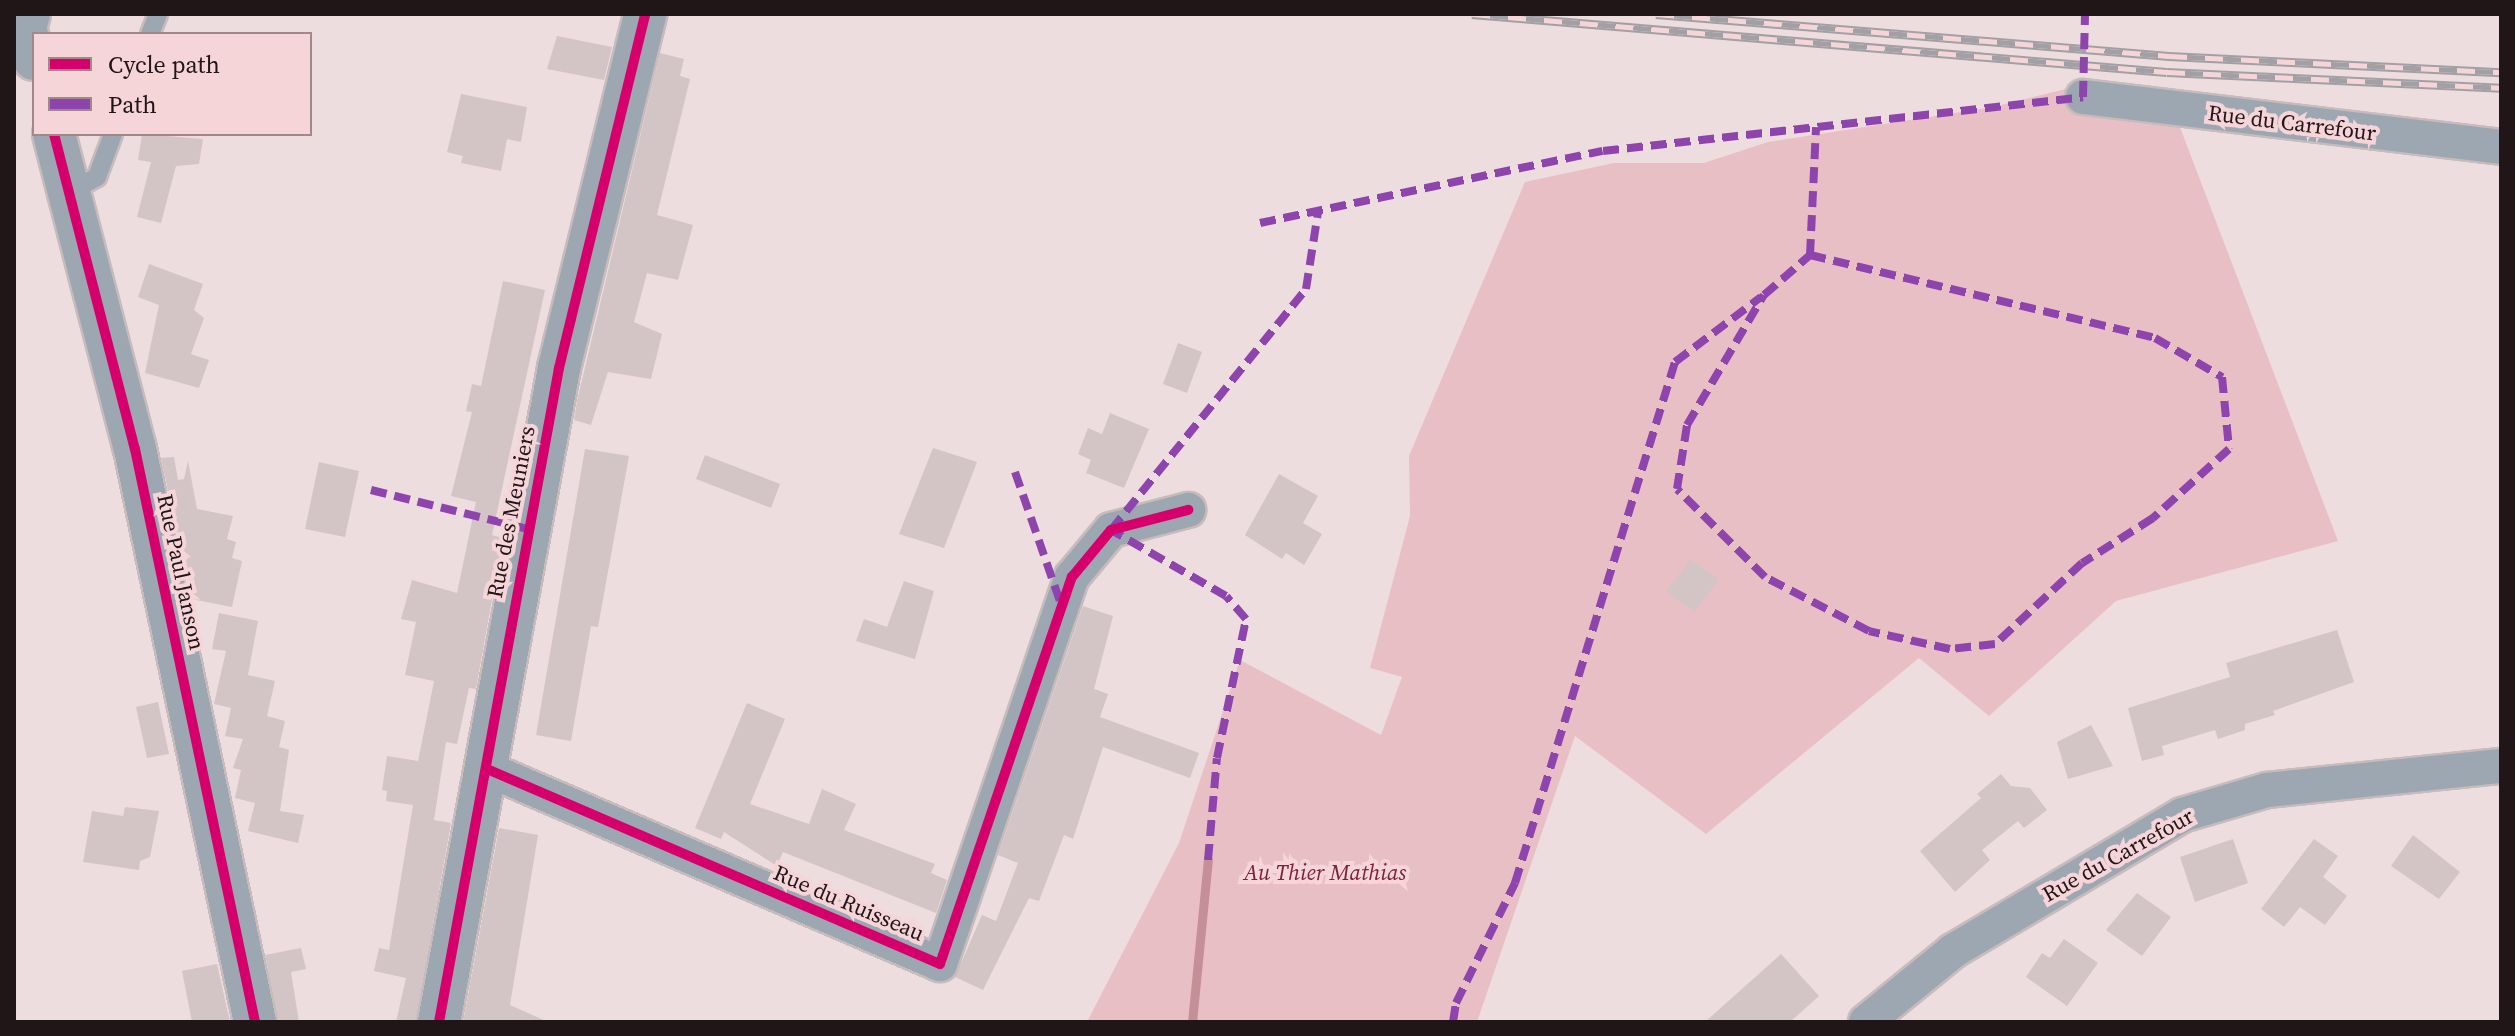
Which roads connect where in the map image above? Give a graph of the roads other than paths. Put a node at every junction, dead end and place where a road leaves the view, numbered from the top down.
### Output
1 (645, 14) edge
2 (2083, 97) dead end
3 (55, 136) edge
4 (112, 136) edge
5 (2501, 147) edge
6 (69, 193) junction
7 (1188, 510) dead end
8 (2501, 766) edge
9 (487, 769) junction
10 (255, 1022) edge
11 (439, 1022) edge
12 (1866, 1022) edge

1 - 9 street, Rue des Meuniers
2 - 5 street, Rue du Carrefour
3 - 6 street, Rue Paul Janson
4 - 6 lane
6 - 10 street, Rue Paul Janson
7 - 9 street, Rue du Ruisseau
8 - 12 street, Rue du Carrefour
9 - 11 street, Rue des Meuniers

